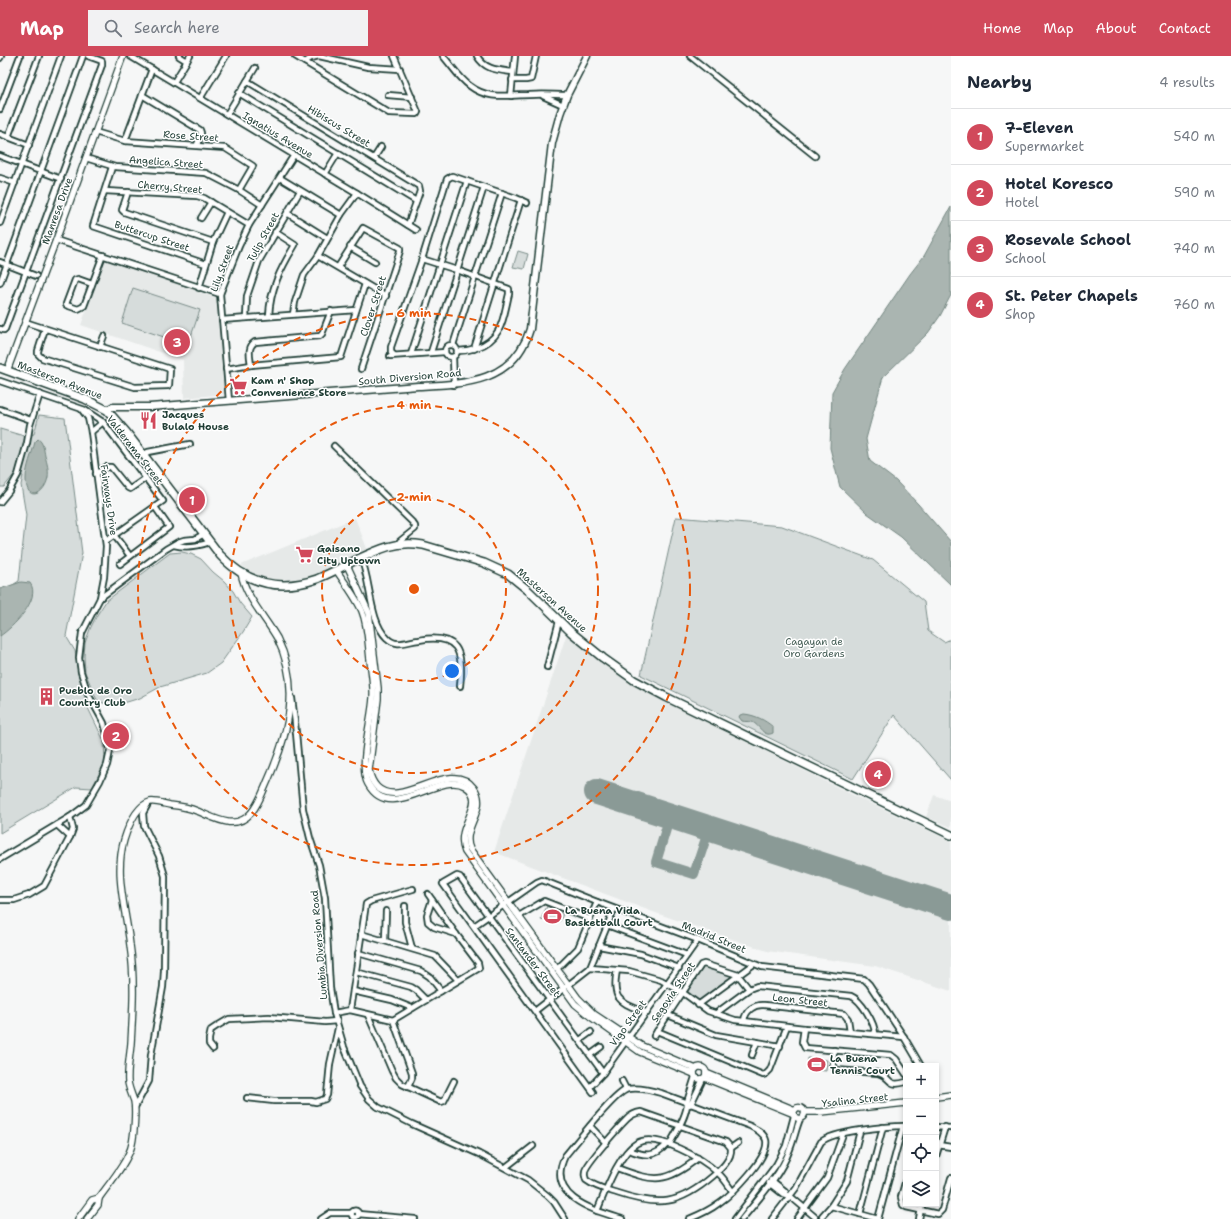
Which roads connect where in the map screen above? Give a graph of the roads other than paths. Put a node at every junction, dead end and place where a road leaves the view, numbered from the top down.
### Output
1 (20, 56) edge
2 (39, 56) edge
3 (61, 56) edge
4 (83, 56) edge
5 (88, 56) edge
6 (123, 56) edge
7 (130, 56) edge
8 (179, 56) edge
9 (190, 56) edge
10 (226, 56) edge
11 (295, 56) edge
12 (394, 56) edge
13 (443, 56) edge
14 (477, 56) edge
15 (515, 56) edge
16 (540, 56) edge
17 (587, 56) edge
18 (690, 56) edge
19 (535, 59) edge
20 (187, 61) junction
21 (305, 62) junction
22 (256, 68) dead end
23 (152, 69) junction
24 (400, 69) junction
25 (513, 72) junction
26 (512, 80) junction
27 (247, 81) junction
28 (174, 82) junction
29 (239, 93) junction
30 (142, 95) junction
31 (388, 95) dead end
32 (538, 95) junction
33 (566, 95) junction
34 (511, 96) junction
35 (201, 97) junction
36 (412, 97) junction
37 (563, 105) junction
38 (0, 109) edge
39 (227, 114) junction
40 (95, 132) junction
41 (0, 134) edge
42 (8, 137) junction
43 (125, 141) junction
44 (29, 145) junction
45 (197, 145) junction
46 (381, 147) dead end
47 (338, 153) junction
48 (294, 155) junction
49 (0, 156) edge
50 (815, 156) dead end
51 (86, 158) junction
52 (374, 158) junction
53 (22, 164) junction
54 (112, 167) junction
55 (41, 171) junction
56 (325, 174) junction
57 (0, 178) edge
58 (280, 178) junction
59 (61, 179) junction
60 (467, 181) junction
61 (15, 183) junction
62 (484, 187) junction
63 (239, 190) junction
64 (105, 191) junction
65 (300, 191) junction
66 (128, 192) junction
67 (357, 192) junction
68 (502, 193) junction
69 (521, 200) junction
70 (416, 201) junction
71 (211, 202) junction
72 (527, 203) dead end
73 (262, 205) junction
74 (227, 212) junction
75 (287, 213) junction
76 (341, 215) junction
77 (201, 218) dead end
78 (0, 223) edge
79 (249, 225) junction
80 (408, 225) junction
81 (416, 230) dead end
82 (275, 232) junction
83 (327, 238) junction
84 (56, 240) junction
85 (213, 242) junction
86 (350, 247) junction
87 (102, 255) junction
88 (318, 256) junction
89 (422, 259) junction
90 (0, 262) edge
91 (375, 262) dead end
92 (206, 264) junction
93 (6, 265) junction
94 (440, 265) junction
95 (338, 267) junction
96 (457, 270) junction
97 (26, 273) junction
98 (36, 276) dead end
99 (476, 277) junction
100 (0, 283) edge
101 (494, 283) junction
102 (92, 284) junction
103 (365, 284) junction
104 (199, 288) junction
105 (220, 294) junction
106 (386, 296) junction
107 (356, 310) junction
108 (331, 311) junction
109 (293, 314) junction
110 (269, 316) junction
111 (246, 318) junction
112 (222, 320) junction
113 (25, 322) junction
114 (45, 328) junction
115 (0, 329) edge
116 (104, 336) dead end
117 (453, 345) junction
118 (100, 347) junction
119 (474, 349) junction
120 (458, 350) junction
121 (431, 352) junction
122 (445, 352) junction
123 (411, 354) junction
124 (453, 357) junction
125 (251, 365) junction
126 (226, 369) junction
127 (361, 369) dead end
128 (3, 370) edge
129 (0, 381) edge
130 (454, 385) junction
131 (40, 394) junction
132 (229, 401) junction
133 (80, 408) junction
134 (0, 409) edge
135 (107, 410) junction
136 (31, 420) junction
137 (103, 422) junction
138 (91, 432) junction
139 (190, 444) dead end
140 (334, 446) dead end
141 (143, 455) junction
142 (96, 474) junction
143 (146, 478) junction
144 (0, 502) edge
145 (155, 507) junction
146 (204, 534) junction
147 (114, 535) junction
148 (106, 541) junction
149 (210, 542) junction
150 (398, 544) junction
151 (174, 545) junction
152 (130, 556) junction
153 (361, 558) junction
154 (120, 564) dead end
155 (347, 565) junction
156 (336, 570) junction
157 (240, 573) junction
158 (357, 585) junction
159 (349, 589) junction
160 (100, 598) junction
161 (364, 608) junction
162 (559, 621) junction
163 (547, 667) dead end
164 (460, 686) dead end
165 (291, 696) junction
166 (148, 803) junction
167 (70, 817) junction
168 (57, 825) junction
169 (951, 835) edge
170 (70, 837) junction
171 (0, 860) edge
172 (479, 867) junction
173 (413, 889) dead end
174 (428, 894) dead end
175 (0, 900) edge
176 (432, 900) junction
177 (509, 901) junction
178 (596, 902) junction
179 (503, 905) junction
180 (404, 906) dead end
181 (614, 909) junction
182 (386, 911) dead end
183 (488, 916) junction
184 (519, 916) junction
185 (590, 919) junction
186 (607, 925) junction
187 (474, 926) junction
188 (361, 934) junction
189 (456, 934) junction
190 (385, 940) junction
191 (698, 940) junction
192 (599, 946) junction
193 (412, 948) junction
194 (358, 953) junction
195 (688, 956) junction
196 (754, 964) junction
197 (590, 968) junction
198 (678, 968) junction
199 (557, 969) junction
200 (617, 970) junction
201 (356, 972) junction
202 (738, 975) junction
203 (458, 980) junction
204 (668, 983) junction
205 (567, 987) junction
206 (749, 989) junction
207 (353, 991) junction
208 (441, 991) junction
209 (682, 992) junction
210 (426, 1000) junction
211 (551, 1000) junction
212 (698, 1005) junction
213 (412, 1008) junction
214 (350, 1010) junction
215 (535, 1011) junction
216 (334, 1013) junction
217 (647, 1013) junction
218 (715, 1014) junction
219 (368, 1015) junction
220 (668, 1015) junction
221 (393, 1020) junction
222 (337, 1021) junction
223 (744, 1021) junction
224 (787, 1026) junction
225 (338, 1027) junction
226 (804, 1028) junction
227 (657, 1030) junction
228 (592, 1032) dead end
229 (850, 1032) junction
230 (875, 1034) junction
231 (654, 1036) dead end
232 (629, 1037) junction
233 (904, 1037) junction
234 (580, 1040) junction
235 (626, 1042) junction
236 (756, 1042) junction
237 (780, 1046) junction
238 (601, 1047) dead end
239 (213, 1049) dead end
240 (834, 1050) junction
241 (590, 1055) junction
242 (752, 1055) dead end
243 (919, 1063) edge
244 (903, 1070) edge
245 (603, 1073) junction
246 (695, 1073) junction
247 (705, 1077) junction
248 (454, 1081) dead end
249 (622, 1081) dead end
250 (903, 1083) edge
251 (408, 1087) junction
252 (590, 1087) junction
253 (626, 1089) junction
254 (593, 1092) dead end
255 (951, 1095) edge
256 (939, 1097) edge
257 (248, 1098) dead end
258 (903, 1103) edge
259 (688, 1104) junction
260 (135, 1106) junction
261 (805, 1112) junction
262 (796, 1115) junction
263 (680, 1125) junction
264 (590, 1126) junction
265 (903, 1126) edge
266 (883, 1127) junction
267 (939, 1127) edge
268 (945, 1127) junction
269 (951, 1128) edge
270 (860, 1131) junction
271 (903, 1133) edge
272 (843, 1134) junction
273 (939, 1142) edge
274 (606, 1143) junction
275 (738, 1143) dead end
276 (668, 1145) junction
277 (939, 1145) edge
278 (533, 1146) dead end
279 (951, 1147) edge
280 (731, 1148) junction
281 (629, 1150) junction
282 (698, 1158) junction
283 (506, 1167) junction
284 (617, 1168) junction
285 (717, 1172) junction
286 (951, 1178) edge
287 (766, 1179) junction
288 (772, 1183) junction
289 (606, 1190) junction
290 (903, 1190) edge
291 (733, 1192) junction
292 (789, 1196) junction
293 (99, 1198) junction
294 (903, 1204) edge
295 (831, 1206) junction
296 (906, 1207) edge
297 (922, 1207) edge
298 (805, 1208) junction
299 (597, 1211) junction
300 (921, 1211) junction
301 (860, 1214) junction
302 (355, 1216) edge
303 (815, 1218) edge
304 (822, 1218) edge
305 (78, 1219) edge
306 (87, 1219) edge
307 (321, 1219) edge
308 (414, 1219) edge
309 (565, 1219) edge
310 (622, 1219) edge
311 (688, 1219) edge
312 (735, 1219) edge
313 (742, 1219) edge
314 (772, 1219) edge
315 (797, 1219) edge
316 (878, 1219) edge
317 (919, 1219) edge

1 - 38 street
2 - 42 street
3 - 44 street
4 - 55 street
5 - 59 street
6 - 40 street, Manresa Drive
7 - 23 street, Ignatius Avenue
8 - 20 street
9 - 20 street
10 - 35 street
11 - 21 street
12 - 24 street
13 - 34 street
14 - 25 street
15 - 25 street
16 - 19 street
17 - 33 main road, South Diversion Road
18 - 50 street
19 - 26 street
20 - 28 street
21 - 24 street
21 - 36 street
22 - 27 street
23 - 28 street, Ignatius Avenue
23 - 30 street
24 - 36 street
25 - 26 street
26 - 34 street
27 - 29 street
27 - 52 street, Hibiscus Street
28 - 35 street, Ignatius Avenue
29 - 39 street
29 - 47 street
30 - 43 street
30 - 45 street
31 - 36 street
32 - 33 street
32 - 34 street
32 - 37 street
33 - 37 main road, South Diversion Road
35 - 39 street, Ignatius Avenue
37 - 130 main road, South Diversion Road
39 - 48 street, Ignatius Avenue
40 - 43 street, Rose Street
40 - 51 street, Manresa Drive
41 - 42 street
42 - 44 street
43 - 45 street, Rose Street
44 - 53 street
45 - 63 street, Rose Street
46 - 52 street
47 - 56 street
47 - 70 street
48 - 56 street, Ignatius Avenue
48 - 58 street, Lily Street
49 - 53 street
51 - 54 street, Angelica Street
51 - 84 street, Manresa Drive
52 - 70 street, Hibiscus Street
53 - 55 street
53 - 61 street
54 - 63 street, Angelica Street
54 - 64 street
55 - 59 street
55 - 93 street
56 - 67 street, Ignatius Avenue
57 - 61 street
58 - 65 street
58 - 73 street, Lily Street
59 - 97 street
60 - 62 street
60 - 89 street
60 - 94 street
61 - 78 street
62 - 68 street
62 - 96 street
63 - 73 street, Angelica Street
64 - 66 street, Cherry Street
64 - 92 street, Buttercup Street
65 - 75 street, Tulip Street
65 - 76 street
66 - 71 street, Cherry Street
66 - 85 street
67 - 76 street
67 - 80 street, Ignatius Avenue
68 - 69 street
68 - 99 street
69 - 72 street
69 - 101 street
70 - 80 street
71 - 74 street, Cherry Street
71 - 77 street
73 - 79 street, Lily Street
74 - 79 street, Cherry Street
74 - 85 street
75 - 82 street, Tulip Street
75 - 83 street
76 - 83 street
79 - 105 street, Lily Street
80 - 81 street, Ignatius Avenue
82 - 110 street
82 - 111 street, Tulip Street
83 - 88 street
84 - 87 street
84 - 113 street, Manresa Drive
85 - 92 street
86 - 91 street
86 - 95 street
86 - 106 street, Clover Street
87 - 102 street
87 - 104 street
88 - 95 street
88 - 109 street
89 - 94 street
89 - 123 street
90 - 93 street
92 - 104 street
93 - 97 street
93 - 100 street
94 - 96 street
94 - 123 street
95 - 103 street
96 - 99 street
96 - 121 street
97 - 98 street
97 - 115 street
99 - 101 street
99 - 117 street
101 - 119 street
101 - 119 street
102 - 102 street
103 - 106 street
103 - 107 street
104 - 105 street
105 - 112 street, Lily Street
106 - 127 street, Clover Street
107 - 108 street
107 - 125 street
108 - 109 street
108 - 125 street
109 - 110 street
110 - 111 street
111 - 112 street
112 - 126 street, Lily Street
113 - 114 street
113 - 128 street, Manresa Drive
114 - 118 street
114 - 118 street
116 - 118 street
117 - 120 street
117 - 122 street
119 - 120 street
120 - 124 street
121 - 122 street
121 - 123 street
122 - 124 street
124 - 130 street
125 - 126 street
126 - 132 street, Lily Street
128 - 135 main road, Masterson Avenue
129 - 131 street, Valderama Street
130 - 132 main road, South Diversion Road
131 - 133 street, Valderama Street
131 - 136 street
132 - 135 main road, South Diversion Road
133 - 137 street, Valderama Street
133 - 138 street, Fairways Drive
134 - 136 street
135 - 141 main road, Masterson Avenue
136 - 144 street
137 - 138 street
137 - 143 street, Valderama Street
138 - 142 street, Fairways Drive
139 - 141 street
140 - 150 street
141 - 146 main road, Masterson Avenue
142 - 143 street
142 - 148 street, Fairways Drive
143 - 145 street, Valderama Street
145 - 147 street
145 - 152 street
146 - 149 main road, Masterson Avenue
146 - 151 street
147 - 148 street
147 - 152 street
148 - 160 street, Fairways Drive
149 - 151 street
149 - 157 main road, Masterson Avenue
150 - 153 main road, Masterson Avenue
150 - 162 main road, Masterson Avenue
151 - 160 street
152 - 154 street
153 - 155 main road, Masterson Avenue
153 - 164 street
155 - 156 main road, Masterson Avenue
155 - 158 street
156 - 157 main road, Masterson Avenue
156 - 159 street
157 - 165 street
158 - 159 street
158 - 161 street
159 - 161 street
160 - 167 street
161 - 172 street
162 - 163 street
162 - 169 main road, Masterson Avenue
165 - 166 street
165 - 216 street, Lumbia Diversion Road
166 - 260 street
166 - 260 street
167 - 168 street
167 - 170 street
168 - 170 street
168 - 171 street
170 - 175 street
172 - 177 street
172 - 179 street
173 - 188 street
174 - 176 street
176 - 189 street
176 - 189 street
177 - 178 street, Madrid Street
177 - 179 street, Madrid Street
177 - 184 street
178 - 181 street, Madrid Street
178 - 185 street
179 - 183 street, Madrid Street
179 - 205 street
180 - 193 street
181 - 186 street
181 - 191 street, Madrid Street
182 - 190 street
183 - 187 street, Madrid Street
183 - 187 street, Santander Street
183 - 211 street, Santander Street
184 - 185 street
184 - 199 street
185 - 199 street
186 - 192 street
186 - 195 street
187 - 215 street
188 - 190 street
188 - 194 street
189 - 203 street
190 - 193 street
191 - 195 street, Vigo Street
191 - 196 street, Madrid Street
192 - 197 street
192 - 198 street
193 - 203 street
194 - 201 street
194 - 208 street
195 - 198 street, Vigo Street
196 - 202 street
196 - 233 street, Madrid Street
197 - 200 street
197 - 205 street
198 - 204 street, Vigo Street
199 - 205 street
200 - 204 street
200 - 217 street
201 - 207 street
201 - 210 street
202 - 206 street
202 - 209 street, Segovia Street
202 - 212 street
203 - 208 street
204 - 209 street
204 - 217 street, Vigo Street
205 - 211 street
205 - 232 street
205 - 235 street
206 - 218 street
206 - 230 street
207 - 213 street
207 - 214 street
208 - 210 street
209 - 212 street
209 - 220 street, Segovia Street
210 - 213 street
211 - 215 street
211 - 234 street, Santander Street
212 - 218 street
213 - 221 street
214 - 216 street
214 - 219 street
215 - 252 street
216 - 222 street, Lumbia Diversion Road
217 - 232 street, Vigo Street
218 - 223 street
219 - 221 street
219 - 251 street
220 - 227 street, Segovia Street
220 - 236 street
221 - 251 street
222 - 225 street, Lumbia Diversion Road
222 - 239 street
223 - 224 street
223 - 229 street, Leon Street
224 - 226 street
224 - 237 street
225 - 257 street
225 - 283 street, Lumbia Diversion Road
226 - 229 street
226 - 240 street
227 - 231 street, Segovia Street
227 - 237 street
228 - 234 street
229 - 230 street
230 - 233 street
232 - 235 street, Vigo Street
232 - 246 street
233 - 243 street, Madrid Street
234 - 241 street, Santander Street
235 - 245 street, Vigo Street
235 - 246 street
236 - 237 street
236 - 242 street
238 - 241 street
240 - 244 street
240 - 250 street
241 - 245 street, Santander Street
245 - 252 street, Vigo Street
246 - 247 street
246 - 247 street
246 - 259 street
247 - 259 street
247 - 262 street
248 - 251 street
249 - 253 street
252 - 254 street
253 - 259 street
253 - 264 street
255 - 256 street
258 - 261 street, Ysalina Street
259 - 263 street
259 - 291 street
260 - 293 street
261 - 262 street
261 - 262 street, Ysalina Street
262 - 287 street
262 - 288 street
263 - 274 street
263 - 276 street
263 - 280 street
264 - 274 street
264 - 299 street
265 - 266 street
266 - 270 street
266 - 301 street
267 - 268 street
268 - 269 street
268 - 273 street
270 - 272 street
270 - 295 street
271 - 316 street
272 - 292 street
272 - 298 street
274 - 289 street
275 - 280 street
276 - 281 street
276 - 281 street
276 - 282 street
277 - 279 street
278 - 283 street
280 - 285 street
281 - 284 street
282 - 284 street
282 - 285 street
283 - 309 street, Lumbia Diversion Road
284 - 289 street
285 - 289 street
285 - 291 street
286 - 300 street
287 - 288 street
287 - 312 street
288 - 292 street
288 - 313 street
289 - 299 street
290 - 294 street
291 - 311 street
292 - 298 street
292 - 314 street
293 - 305 street
293 - 306 street
295 - 301 street
295 - 304 street
296 - 300 street
297 - 300 street
298 - 303 street
298 - 315 street
299 - 310 street
300 - 317 street
301 - 316 street
302 - 307 street
302 - 308 street
303 - 304 street

